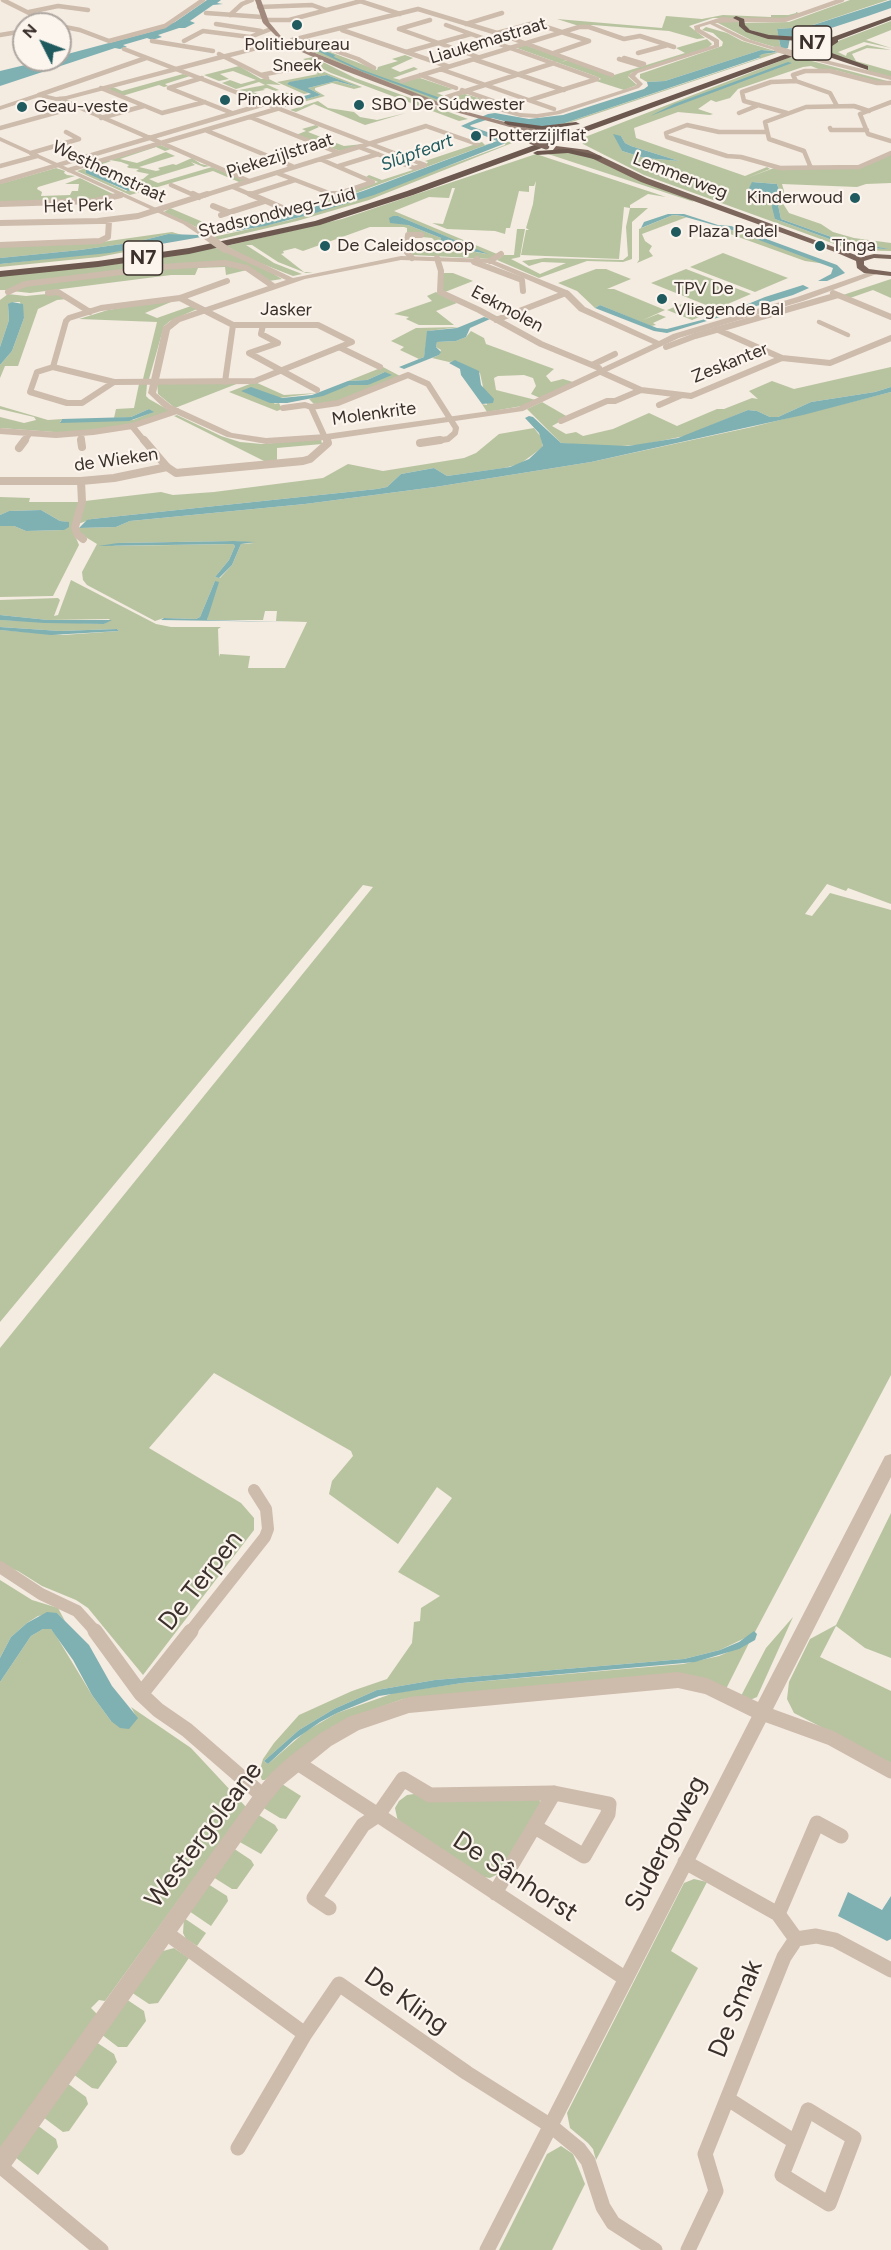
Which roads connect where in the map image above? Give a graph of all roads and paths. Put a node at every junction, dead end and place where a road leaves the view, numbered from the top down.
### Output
1 (3, 0) edge
2 (203, 0) edge
3 (842, 0) edge
4 (359, 1) edge
5 (70, 2) dead end
6 (257, 3) edge
7 (88, 10) dead end
8 (326, 10) junction
9 (28, 12) junction
10 (206, 13) dead end
11 (403, 13) junction
12 (502, 13) dead end
13 (231, 14) junction
14 (414, 15) dead end
15 (891, 16) edge
16 (263, 18) junction
17 (422, 18) dead end
18 (739, 19) junction
19 (430, 20) junction
20 (873, 21) junction
21 (706, 22) junction
22 (216, 24) dead end
23 (466, 24) junction
24 (72, 28) edge
25 (271, 29) junction
26 (341, 30) junction
27 (262, 31) junction
28 (563, 32) junction
29 (853, 32) junction
30 (496, 33) junction
31 (471, 34) junction
32 (250, 37) junction
33 (301, 38) junction
34 (666, 39) dead end
35 (152, 41) dead end
36 (657, 41) junction
37 (159, 42) junction
38 (281, 42) junction
39 (291, 42) junction
40 (439, 43) junction
41 (525, 44) junction
42 (668, 45) junction
43 (262, 47) junction
44 (512, 47) junction
45 (674, 47) dead end
46 (124, 49) dead end
47 (130, 51) junction
48 (406, 52) junction
49 (554, 53) junction
50 (638, 53) dead end
51 (221, 55) junction
52 (631, 56) dead end
53 (146, 58) junction
54 (476, 58) junction
55 (554, 63) junction
56 (447, 66) junction
57 (301, 67) dead end
58 (176, 68) junction
59 (374, 68) dead end
60 (592, 68) junction
61 (440, 69) junction
62 (860, 71) junction
63 (517, 74) junction
64 (420, 75) junction
65 (612, 75) dead end
66 (202, 78) junction
67 (891, 78) edge
68 (402, 81) dead end
69 (796, 81) junction
70 (891, 83) edge
71 (485, 84) junction
72 (696, 87) junction
73 (101, 88) junction
74 (460, 89) junction
75 (564, 90) junction
76 (39, 95) junction
77 (447, 97) dead end
78 (60, 99) junction
79 (530, 100) junction
80 (205, 102) junction
81 (891, 102) edge
82 (268, 103) junction
83 (502, 104) dead end
84 (759, 105) junction
85 (144, 106) junction
86 (439, 106) junction
87 (837, 106) junction
88 (76, 107) junction
89 (0, 108) edge
90 (280, 108) junction
91 (554, 109) dead end
92 (869, 111) junction
93 (232, 113) junction
94 (739, 113) dead end
95 (787, 113) junction
96 (250, 117) junction
97 (101, 118) junction
98 (505, 124) junction
99 (576, 124) junction
100 (0, 128) edge
101 (830, 128) dead end
102 (599, 129) junction
103 (205, 130) junction
104 (867, 130) junction
105 (66, 132) dead end
106 (552, 132) junction
107 (766, 132) junction
108 (149, 138) junction
109 (530, 138) junction
110 (0, 139) edge
111 (572, 140) junction
112 (891, 141) edge
113 (160, 143) junction
114 (370, 143) junction
115 (477, 144) dead end
116 (512, 145) junction
117 (359, 147) junction
118 (551, 147) junction
119 (339, 153) junction
120 (891, 153) edge
121 (34, 154) junction
122 (378, 154) junction
123 (596, 155) junction
124 (520, 157) junction
125 (320, 159) junction
126 (58, 165) junction
127 (0, 166) edge
128 (292, 166) junction
129 (339, 166) junction
130 (811, 168) junction
131 (69, 170) junction
132 (0, 172) edge
133 (277, 173) junction
134 (12, 178) junction
135 (295, 180) junction
136 (249, 181) junction
137 (0, 182) edge
138 (171, 185) dead end
139 (233, 187) junction
140 (251, 194) junction
141 (121, 195) junction
142 (199, 197) junction
143 (383, 200) junction
144 (265, 201) junction
145 (0, 204) edge
146 (213, 206) dead end
147 (287, 210) dead end
148 (156, 211) junction
149 (228, 212) junction
150 (220, 215) dead end
151 (109, 220) junction
152 (0, 223) edge
153 (420, 235) dead end
154 (0, 245) edge
155 (501, 254) dead end
156 (869, 256) junction
157 (891, 257) edge
158 (412, 258) junction
159 (437, 258) junction
160 (477, 259) junction
161 (490, 261) junction
162 (862, 265) junction
163 (0, 272) edge
164 (875, 273) junction
165 (891, 274) edge
166 (536, 279) junction
167 (291, 280) junction
168 (226, 281) dead end
169 (849, 281) junction
170 (524, 282) junction
171 (273, 286) junction
172 (826, 290) junction
173 (524, 291) dead end
174 (8, 292) dead end
175 (48, 293) dead end
176 (566, 293) junction
177 (838, 295) junction
178 (180, 298) junction
179 (205, 310) junction
180 (90, 312) junction
181 (891, 317) edge
182 (496, 320) junction
183 (819, 322) dead end
184 (233, 325) junction
185 (263, 325) junction
186 (709, 325) junction
187 (717, 330) junction
188 (848, 335) dead end
189 (891, 338) edge
190 (662, 345) junction
191 (341, 348) junction
192 (615, 354) dead end
193 (782, 358) junction
194 (592, 365) junction
195 (53, 367) junction
196 (380, 367) dead end
197 (283, 370) junction
198 (602, 371) junction
199 (114, 382) junction
200 (154, 382) junction
201 (225, 382) junction
202 (317, 390) dead end
203 (641, 390) junction
204 (682, 395) junction
205 (659, 405) dead end
206 (311, 407) junction
207 (283, 408) dead end
208 (177, 411) junction
209 (451, 420) junction
210 (561, 421) dead end
211 (132, 426) junction
212 (0, 431) edge
213 (29, 434) junction
214 (81, 434) junction
215 (326, 437) junction
216 (420, 443) dead end
217 (82, 447) dead end
218 (20, 448) dead end
219 (167, 466) junction
220 (81, 481) junction
221 (0, 482) edge
222 (83, 538) dead end
223 (891, 1461) edge
224 (254, 1490) dead end
225 (0, 1567) edge
226 (141, 1694) junction
227 (762, 1713) junction
228 (296, 1762) junction
229 (891, 1771) edge
230 (554, 1793) junction
231 (263, 1796) junction
232 (378, 1815) junction
233 (535, 1827) junction
234 (841, 1836) dead end
235 (685, 1862) junction
236 (495, 1893) junction
237 (329, 1908) dead end
238 (778, 1914) junction
239 (165, 1932) junction
240 (796, 1939) junction
241 (891, 1970) edge
242 (626, 1979) junction
243 (305, 2034) junction
244 (728, 2099) junction
245 (550, 2126) junction
246 (795, 2142) junction
247 (238, 2148) dead end
248 (0, 2166) edge
249 (102, 2250) edge
250 (487, 2250) edge
251 (655, 2250) edge
252 (688, 2250) edge

1 - 9 street
2 - 24 street
3 - 18 street
4 - 8 street
4 - 11 street
5 - 9 street
6 - 8 street
6 - 13 street
6 - 16 main road
7 - 9 street
8 - 16 street
10 - 13 street
11 - 14 street
11 - 23 street
11 - 26 street
12 - 23 street
13 - 16 street
15 - 20 highway, Stadsrondweg-Zuid / N7
15 - 29 highway, Stadsrondweg-Zuid / N7
16 - 25 main road
17 - 19 street
18 - 20 highway, N7
18 - 21 street
19 - 31 street
19 - 40 street
20 - 72 highway, Stadsrondweg-Zuid / N7
21 - 62 street, bridge
21 - 86 street
22 - 27 street
23 - 30 street
25 - 27 street
25 - 38 main road
26 - 33 street
26 - 48 street
27 - 32 street
28 - 30 street
28 - 36 street
28 - 41 street, Liaukemastraat
28 - 49 street
29 - 62 highway, N7
29 - 72 highway, Stadsrondweg-Zuid / N7
30 - 41 street
31 - 40 street
31 - 44 street
32 - 37 street
32 - 43 street
33 - 39 street
33 - 59 street
34 - 36 street
35 - 37 street
36 - 42 street
37 - 47 street
38 - 39 main road
38 - 43 street
39 - 86 main road
40 - 48 street
40 - 54 street
41 - 44 street, Liaukemastraat
41 - 49 street
42 - 45 street
42 - 50 street
43 - 51 street
44 - 54 street, Liaukemastraat
44 - 55 street
46 - 47 street
47 - 53 street
48 - 56 street
49 - 60 street
51 - 57 street
51 - 58 street
52 - 60 street
53 - 58 street
53 - 76 street
54 - 56 street, Liaukemastraat
54 - 63 street
55 - 63 street
55 - 75 street
56 - 61 street, Liaukemastraat
58 - 66 street
58 - 73 street
60 - 65 street
61 - 64 street, Liaukemastraat
61 - 71 street
62 - 67 street
63 - 71 street
63 - 75 street
64 - 68 street, Liaukemastraat
64 - 74 street, Liaukemastraat
66 - 80 street
66 - 82 street
69 - 70 street
69 - 84 street
69 - 87 street
71 - 74 street
71 - 79 street
72 - 99 highway, N7
72 - 102 highway, N7
72 - 143 highway, Stadsrondweg-Zuid / N7
73 - 78 street
73 - 85 street
74 - 77 street
74 - 83 street, Liaukemastraat
75 - 79 street
76 - 78 street
76 - 89 street
78 - 88 street
79 - 91 street
80 - 85 street
80 - 93 street
81 - 92 street
82 - 90 street
82 - 93 street
84 - 94 street
84 - 95 street
85 - 97 street
86 - 98 main road
87 - 92 street
87 - 95 street
88 - 97 street
88 - 100 street
90 - 96 street
90 - 114 street
92 - 104 street
93 - 108 street
95 - 107 street
96 - 103 street
96 - 119 street
97 - 108 street
98 - 99 highway, N7
98 - 106 main road
98 - 109 main road
98 - 116 highway
99 - 106 highway, N7
101 - 104 street
102 - 111 highway, N7
102 - 123 highway, N7
103 - 113 street
103 - 128 street
104 - 112 street
105 - 121 street
106 - 109 main road
106 - 111 main road, Lemmerweg, bridge
107 - 130 street
107 - 130 street
108 - 113 street
108 - 126 street
109 - 116 highway, N7
109 - 118 main road, Lemmerweg, bridge
110 - 121 street, Westhemstraat
111 - 118 main road
111 - 123 main road, Lemmerweg
113 - 131 street
113 - 136 street
114 - 115 street, Piekezijlstraat
114 - 117 street, Piekezijlstraat
114 - 122 street
116 - 143 highway, N7
117 - 119 street, Piekezijlstraat
117 - 122 street
118 - 123 main road, Lemmerweg
118 - 124 highway, N7
119 - 125 street, Piekezijlstraat
120 - 130 street
121 - 126 street, Westhemstraat
121 - 127 street
122 - 129 street
123 - 124 highway, N7
123 - 156 main road, Lemmerweg
123 - 162 main road, Lemmerweg
124 - 143 highway, N7
125 - 128 street, Piekezijlstraat
125 - 129 street
126 - 131 street, Westhemstraat
126 - 134 street
128 - 133 street, Piekezijlstraat
129 - 135 street
131 - 141 street, Westhemstraat
132 - 134 street
133 - 135 street
133 - 136 street, Piekezijlstraat
134 - 137 street
135 - 140 street
136 - 139 street, Piekezijlstraat
138 - 142 street
139 - 140 street
139 - 142 street, Piekezijlstraat
140 - 144 street
141 - 145 street
141 - 148 street, Westhemstraat
142 - 148 street, Piekezijlstraat
143 - 163 highway, Stadsrondweg-Zuid / N7
144 - 147 street
144 - 149 street
146 - 149 street
148 - 151 street, Het Perk
148 - 167 street, Westhemstraat, bridge
149 - 150 street
151 - 152 street, Het Perk
151 - 154 street
153 - 158 street
155 - 161 street
156 - 157 main road
156 - 162 main road
158 - 159 street
158 - 167 street
159 - 160 street
159 - 182 street, Eekmolen
160 - 161 street
160 - 170 street
161 - 166 street
162 - 164 main road, Lemmerweg
162 - 169 street
164 - 165 main road, Lemmerweg
164 - 169 street
166 - 170 street
166 - 176 street
167 - 171 street
168 - 178 street
169 - 172 street, Molenkrite
170 - 173 street
171 - 174 street
171 - 179 street
172 - 177 street
172 - 186 street, Molenkrite
175 - 180 street
176 - 182 street
176 - 190 street
177 - 181 street
177 - 187 street
178 - 179 street, Jasker
178 - 180 street
179 - 184 street, Jasker
179 - 200 street
180 - 195 street
182 - 194 street, Eekmolen
183 - 188 street
184 - 185 street, Jasker
184 - 201 street
185 - 191 street, Jasker
185 - 197 street
186 - 187 street
186 - 190 street, Molenkrite
187 - 190 street
187 - 193 street
189 - 193 street, Zeskanter
190 - 198 street, Molenkrite
191 - 196 street
191 - 197 street
192 - 194 street
193 - 204 street, Zeskanter
194 - 198 street, Eekmolen
195 - 199 street
195 - 199 street
197 - 201 street
197 - 202 street
198 - 203 street, Zeskanter
198 - 209 street, Molenkrite
199 - 200 street
200 - 201 street
200 - 208 street, Molenkrite
203 - 204 street, Zeskanter
203 - 210 street
204 - 205 street, Zeskanter
206 - 207 street
206 - 209 street
206 - 215 street
208 - 211 street, de Wieken
208 - 215 street, Molenkrite
209 - 215 street, Molenkrite
209 - 216 street
211 - 214 street, de Wieken
211 - 219 street
212 - 213 street, de Wieken
213 - 214 street, de Wieken
213 - 218 street
214 - 217 street
215 - 219 street, de Wieken
219 - 220 street, de Wieken
220 - 221 street, de Wieken
220 - 222 street
223 - 227 street, Sudergoweg
224 - 226 street, De Terpen
225 - 226 street
226 - 231 street
227 - 228 street, Westergoleane
227 - 229 street
227 - 235 street, Sudergoweg
228 - 231 street, Westergoleane
228 - 232 street, De Sânhorst
230 - 232 street
230 - 233 street
230 - 233 street
231 - 239 street, Westergoleane
232 - 236 street, De Sânhorst
232 - 237 street
233 - 236 street
234 - 238 street
235 - 238 street
235 - 242 street, Sudergoweg
236 - 242 street, De Sânhorst
238 - 240 street
239 - 243 street
239 - 248 street, Westergoleane
240 - 241 street
240 - 244 street, De Smak
242 - 245 street, Sudergoweg
243 - 245 street, De Kling
243 - 247 street
244 - 246 street
244 - 252 street, De Smak
245 - 250 street, Sudergoweg
245 - 251 street
246 - 246 street
248 - 249 street, Westergoleane

